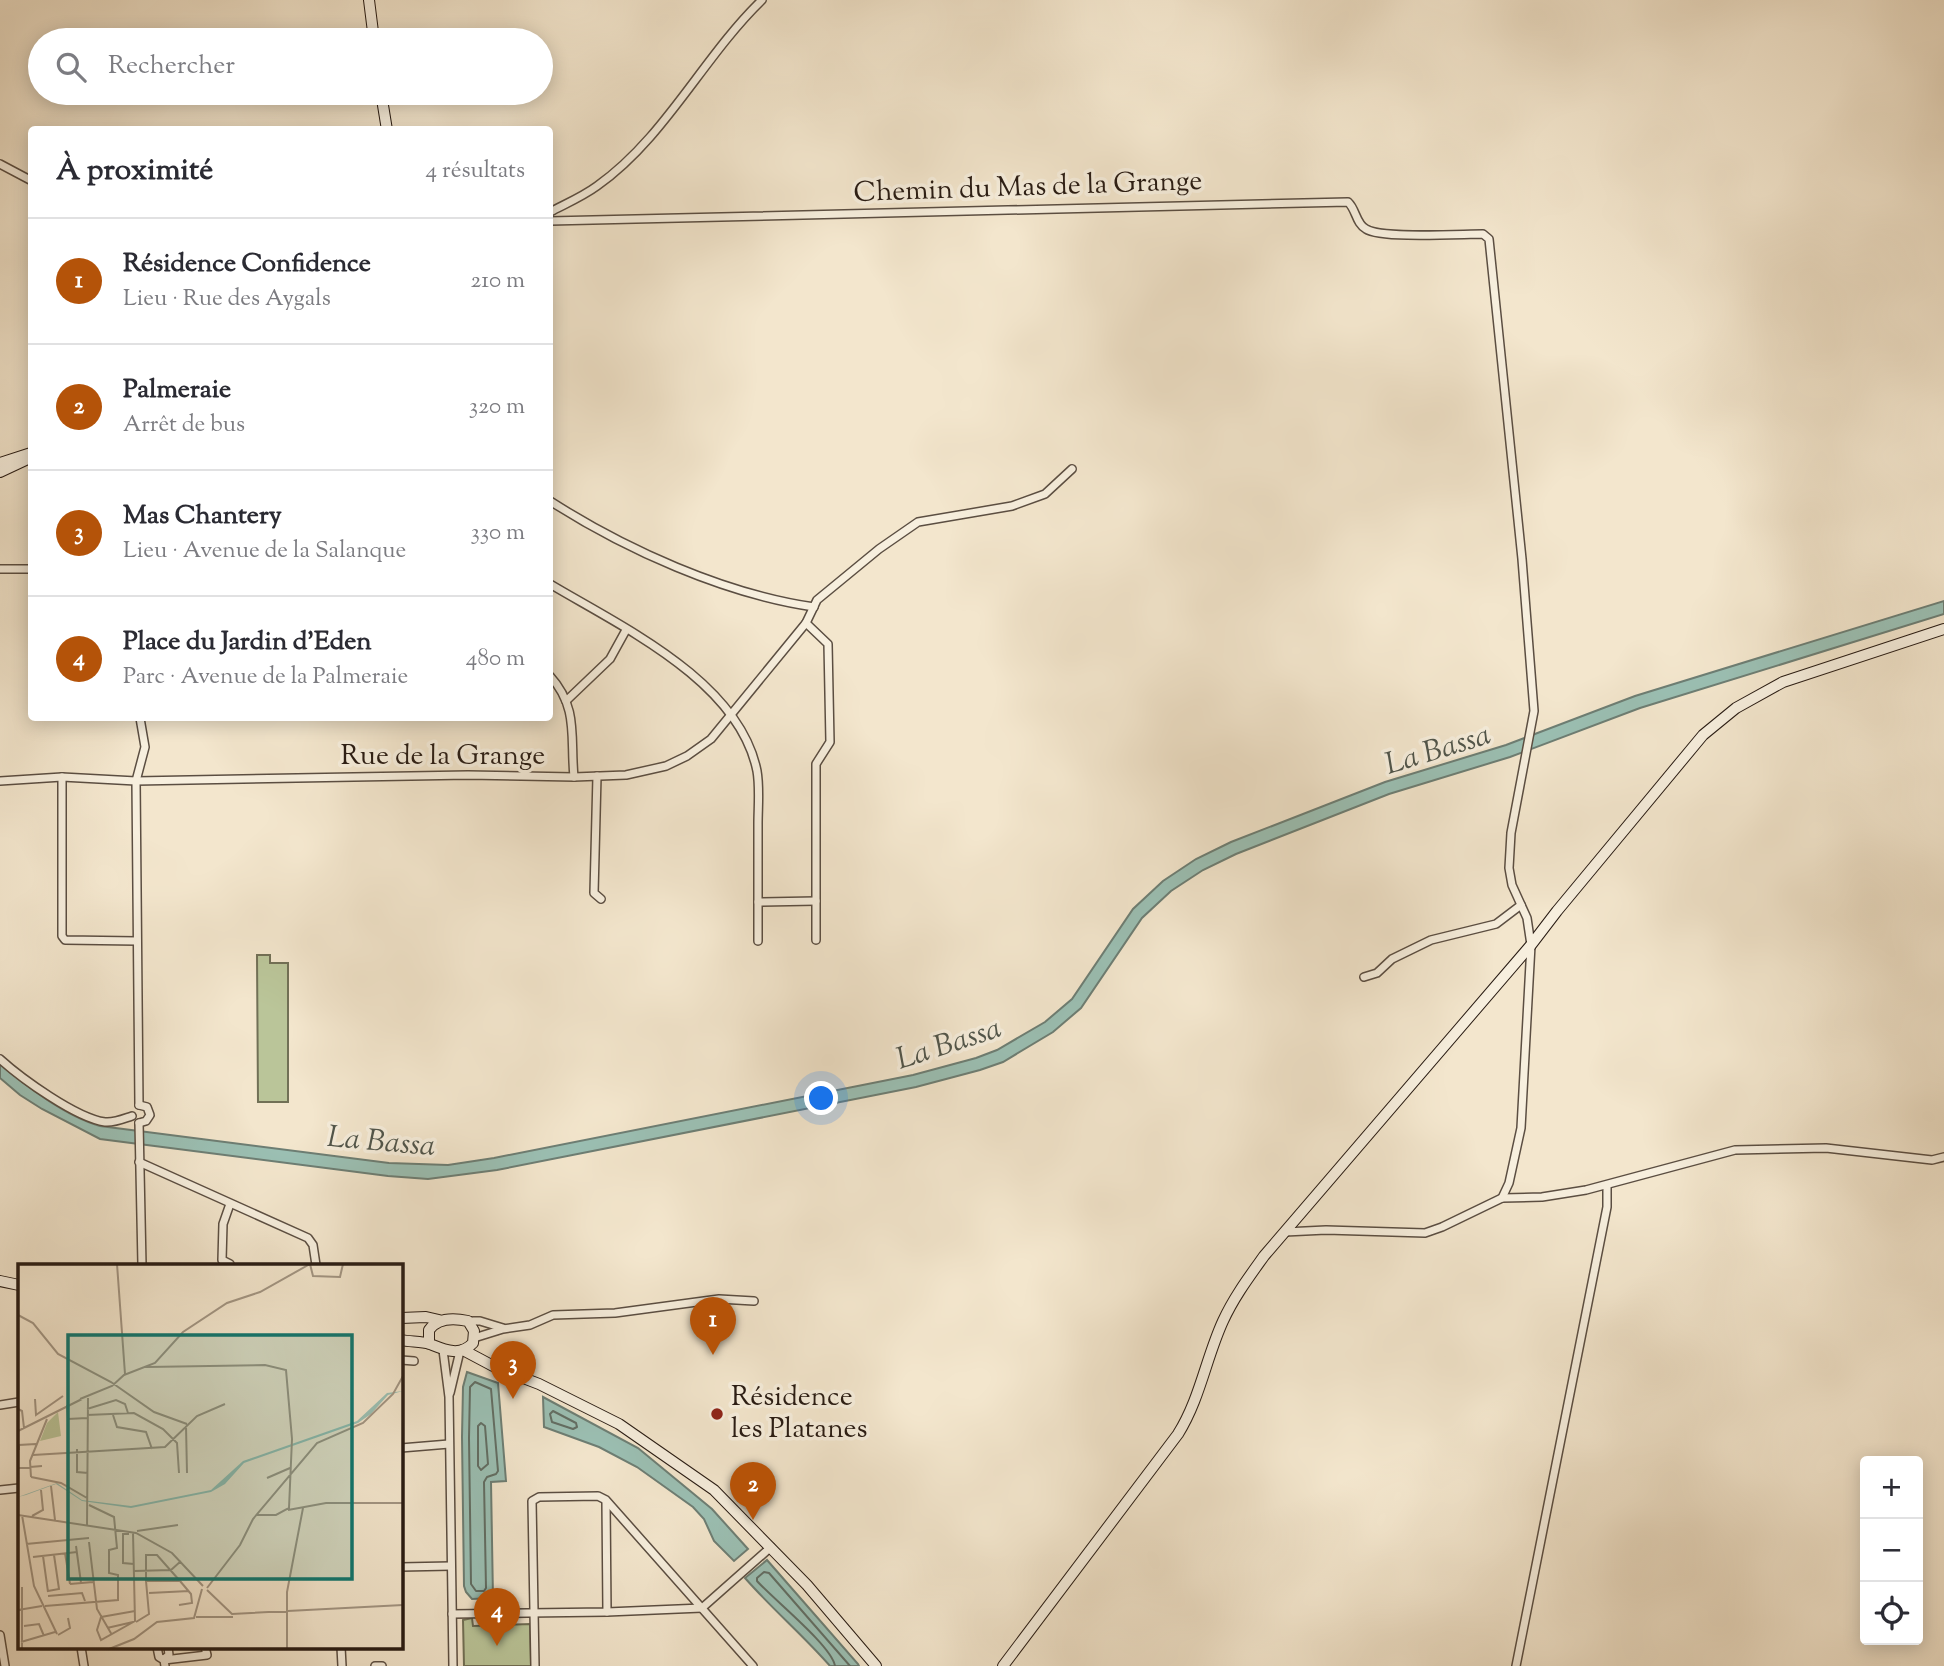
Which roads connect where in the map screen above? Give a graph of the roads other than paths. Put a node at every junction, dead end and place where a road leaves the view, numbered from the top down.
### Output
1 (369, 0) edge
2 (762, 0) edge
3 (372, 28) edge
4 (384, 105) edge
5 (386, 126) edge
6 (0, 164) edge
7 (28, 179) edge
8 (553, 210) edge
9 (553, 222) edge
10 (28, 456) edge
11 (28, 457) edge
12 (0, 463) edge
13 (1072, 469) dead end
14 (0, 472) edge
15 (553, 502) edge
16 (28, 569) edge
17 (0, 570) edge
18 (553, 586) edge
19 (814, 607) junction
20 (806, 623) junction
21 (1944, 629) edge
22 (626, 630) junction
23 (553, 679) edge
24 (566, 701) junction
25 (731, 716) junction
26 (140, 721) edge
27 (597, 776) junction
28 (62, 777) junction
29 (574, 777) junction
30 (0, 781) edge
31 (136, 781) junction
32 (601, 899) dead end
33 (816, 901) junction
34 (758, 902) junction
35 (1521, 905) junction
36 (816, 940) dead end
37 (137, 941) junction
38 (758, 941) dead end
39 (1531, 945) junction
40 (1364, 977) dead end
41 (0, 1059) edge
42 (139, 1105) junction
43 (132, 1116) junction
44 (139, 1126) junction
45 (1944, 1157) edge
46 (139, 1162) junction
47 (1607, 1185) junction
48 (1502, 1198) junction
49 (230, 1205) junction
50 (1285, 1232) junction
51 (142, 1264) edge
52 (230, 1264) dead end
53 (316, 1264) edge
54 (0, 1281) edge
55 (18, 1285) edge
56 (754, 1301) dead end
57 (402, 1318) edge
58 (439, 1321) junction
59 (468, 1321) junction
60 (503, 1329) junction
61 (402, 1340) edge
62 (474, 1340) junction
63 (429, 1344) junction
64 (443, 1350) junction
65 (462, 1350) junction
66 (484, 1359) junction
67 (402, 1360) edge
68 (414, 1361) dead end
69 (449, 1397) junction
70 (18, 1402) edge
71 (0, 1405) edge
72 (449, 1444) junction
73 (402, 1448) edge
74 (18, 1488) edge
75 (0, 1490) edge
76 (606, 1500) junction
77 (771, 1548) junction
78 (451, 1566) junction
79 (402, 1567) edge
80 (702, 1608) junction
81 (607, 1612) junction
82 (534, 1613) junction
83 (452, 1614) junction
84 (0, 1635) edge
85 (81, 1648) edge
86 (205, 1648) edge
87 (341, 1648) edge
88 (164, 1663) edge
89 (5, 1666) edge
90 (84, 1666) edge
91 (342, 1666) edge
92 (375, 1666) edge
93 (382, 1666) edge
94 (453, 1666) edge
95 (535, 1666) edge
96 (753, 1666) edge
97 (876, 1666) edge
98 (1003, 1666) edge
99 (1516, 1666) edge

1 - 3 main road
2 - 8 street
4 - 5 main road
6 - 7 street
9 - 35 street, Chemin du Mas de la Grange
10 - 12 main road
11 - 14 main road
13 - 19 street, Rue de la Grange
15 - 19 street
16 - 17 street
18 - 22 street
19 - 20 street, Rue de la Grange
20 - 25 street, Rue de la Grange
20 - 33 street
21 - 39 main road
22 - 24 street
22 - 25 street
23 - 24 street
24 - 29 street
25 - 27 street, Rue de la Grange
25 - 34 street
26 - 31 street
27 - 29 street, Rue de la Grange
27 - 32 street
28 - 30 street, Rue de la Grange
28 - 31 street, Rue de la Grange
28 - 37 street
29 - 31 street, Rue de la Grange
31 - 37 street
33 - 34 street
33 - 36 street
34 - 38 street
35 - 39 street
35 - 40 street
37 - 42 street
39 - 48 street
39 - 50 main road
41 - 43 street
42 - 43 street
42 - 44 street
43 - 44 street
44 - 46 street
45 - 47 street
46 - 49 street
46 - 51 street
47 - 48 street
47 - 99 street
48 - 50 street
49 - 52 street
49 - 53 street
50 - 98 main road
54 - 55 main road
56 - 60 street
57 - 58 main road
58 - 59 main road
58 - 63 main road
59 - 60 street
59 - 62 main road
60 - 62 street
61 - 63 main road
62 - 65 main road
62 - 66 main road
63 - 64 main road
64 - 65 main road
64 - 69 street
65 - 66 main road
65 - 69 street
66 - 77 main road
67 - 68 street
69 - 72 street
70 - 71 street
72 - 73 street
72 - 78 street
74 - 75 street
76 - 80 street
76 - 81 street
76 - 82 street
77 - 80 street
77 - 97 main road
78 - 79 street
78 - 83 street
80 - 81 street
80 - 96 street
81 - 82 street
82 - 83 street
82 - 95 street
83 - 94 street
84 - 89 street
85 - 90 street
86 - 88 street
87 - 91 street
92 - 93 street

